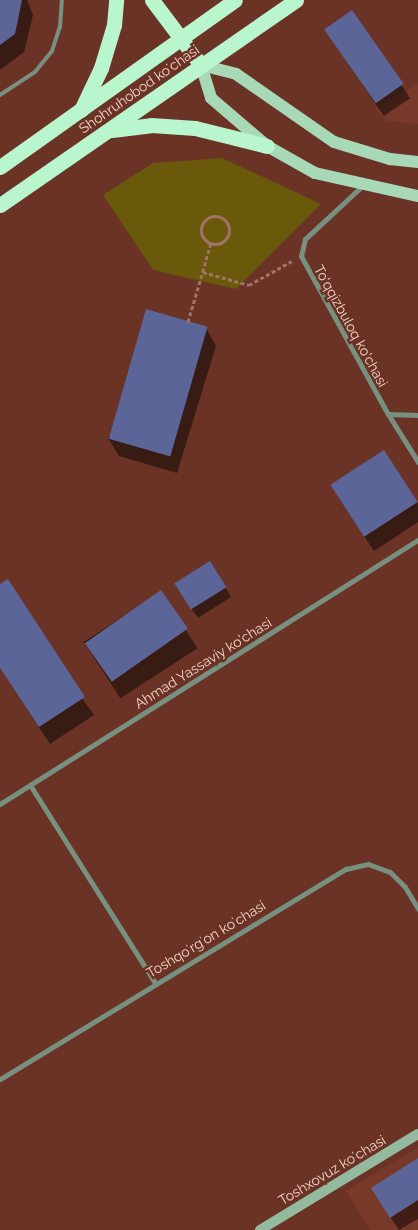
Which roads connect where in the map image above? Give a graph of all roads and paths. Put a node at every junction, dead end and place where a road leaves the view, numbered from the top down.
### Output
1 (62, 0) edge
2 (116, 0) edge
3 (152, 0) edge
4 (235, 0) edge
5 (296, 0) edge
6 (180, 38) junction
7 (201, 65) junction
8 (0, 95) edge
9 (81, 111) junction
10 (110, 130) junction
11 (267, 146) junction
12 (418, 162) edge
13 (0, 167) edge
14 (362, 186) junction
15 (418, 196) edge
16 (0, 204) edge
17 (211, 243) junction
18 (301, 256) junction
19 (203, 272) junction
20 (188, 322) dead end
21 (388, 414) junction
22 (418, 415) edge
23 (418, 462) edge
24 (418, 540) edge
25 (30, 785) junction
26 (0, 804) edge
27 (418, 909) edge
28 (155, 983) junction
29 (0, 1079) edge
30 (418, 1134) edge
31 (260, 1230) edge

1 - 8 lane
2 - 9 highway
3 - 6 highway
4 - 6 highway, Shohruhobod koʻchasi
5 - 7 highway, Shohruhobod koʻchasi
6 - 7 highway
6 - 9 highway, Shohruhobod koʻchasi
7 - 10 highway, Shohruhobod koʻchasi
7 - 11 main road
7 - 12 main road
9 - 13 highway, Shohruhobod koʻchasi
10 - 11 highway
10 - 16 highway, Shohruhobod koʻchasi
11 - 14 main road
14 - 15 main road
14 - 18 street, To'qqizbuloq ko'chasi
17 - 17 path
17 - 19 path
18 - 19 path
18 - 21 street, To'qqizbuloq ko'chasi
19 - 20 path
21 - 22 street
21 - 23 street, To'qqizbuloq ko'chasi
24 - 25 street, Ahmad Yassaviy ko'chasi
25 - 26 street, Ahmad Yassaviy ko'chasi
25 - 28 street
27 - 28 street, Toshqoʻrgʻon koʻchasi
28 - 29 street, Toshqoʻrgʻon koʻchasi
30 - 31 street, Toshxovuz koʻchasi

